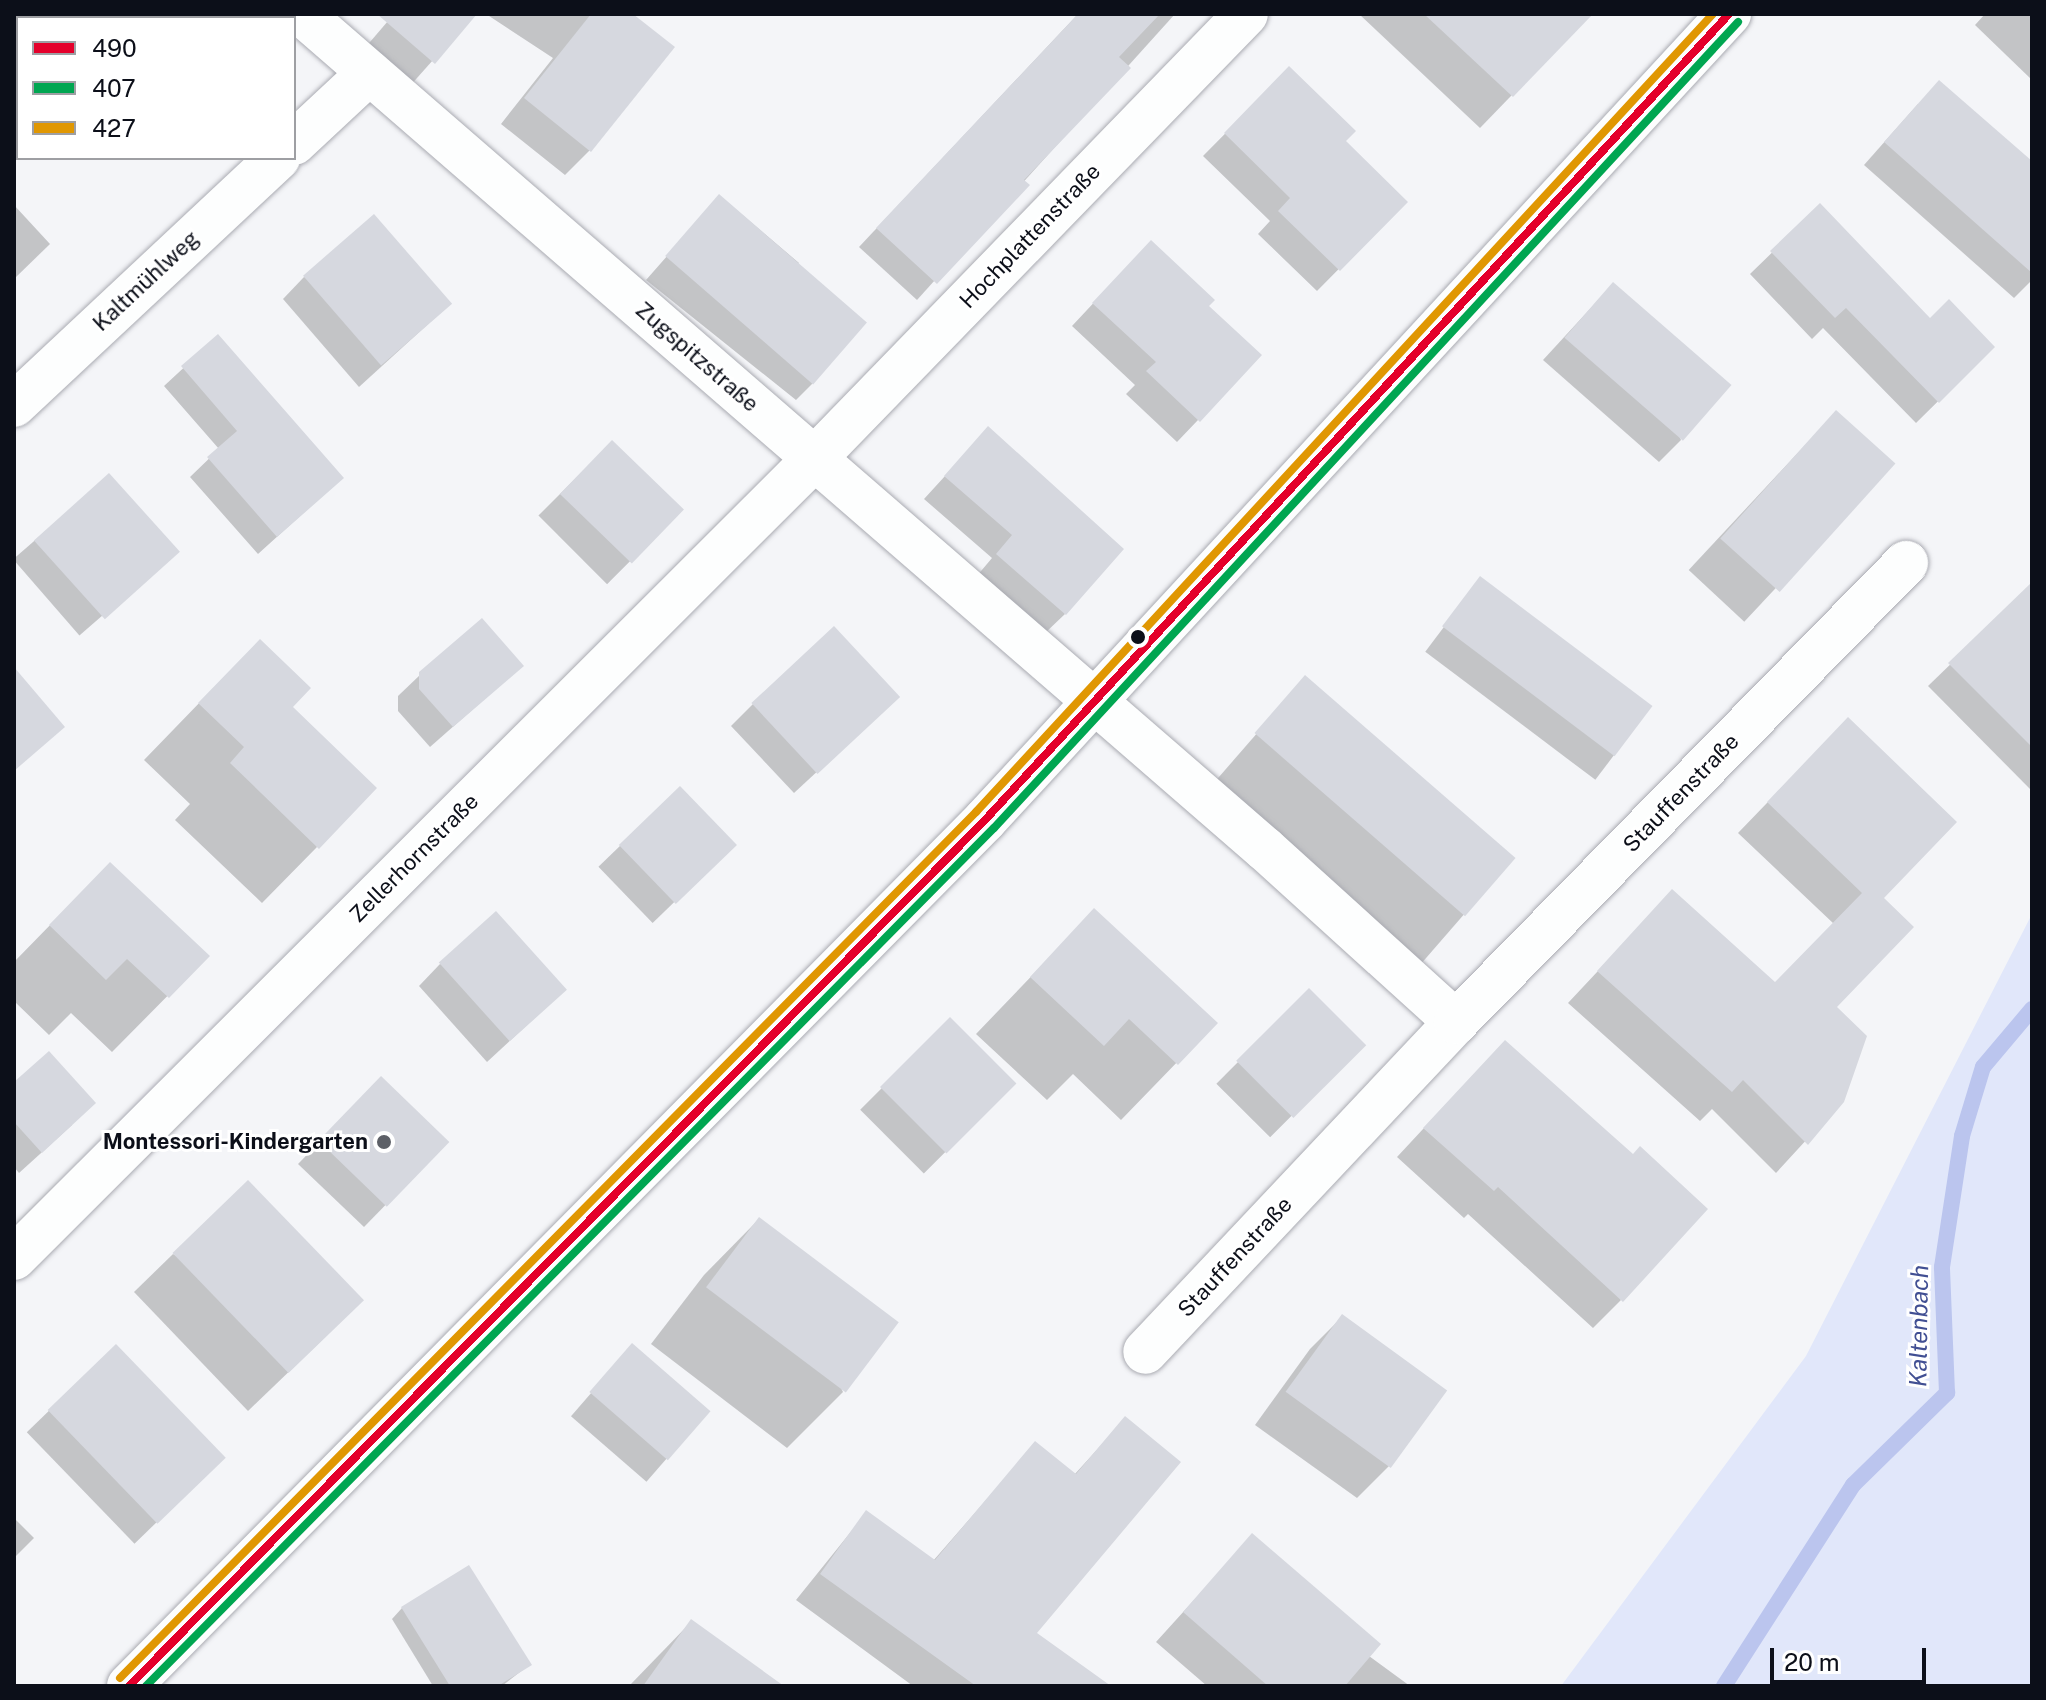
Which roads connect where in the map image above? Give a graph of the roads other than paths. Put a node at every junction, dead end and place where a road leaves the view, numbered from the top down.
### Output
1 (302, 14) edge
2 (1246, 14) edge
3 (1729, 14) edge
4 (369, 73) junction
5 (296, 141) edge
6 (276, 160) edge
7 (14, 405) edge
8 (814, 459) junction
9 (1906, 563) dead end
10 (1091, 701) junction
11 (1456, 1022) junction
12 (14, 1258) edge
13 (1145, 1352) dead end
14 (129, 1686) edge

1 - 4 street, Zugspitzstraße
2 - 8 street, Hochplattenstraße
3 - 10 street
4 - 5 street
4 - 8 street, Zugspitzstraße
6 - 7 street, Kaltmühlweg
8 - 10 street, Zugspitzstraße
8 - 12 street, Zellerhornstraße
9 - 11 street, Stauffenstraße
10 - 11 street
10 - 14 street
11 - 13 street, Stauffenstraße

